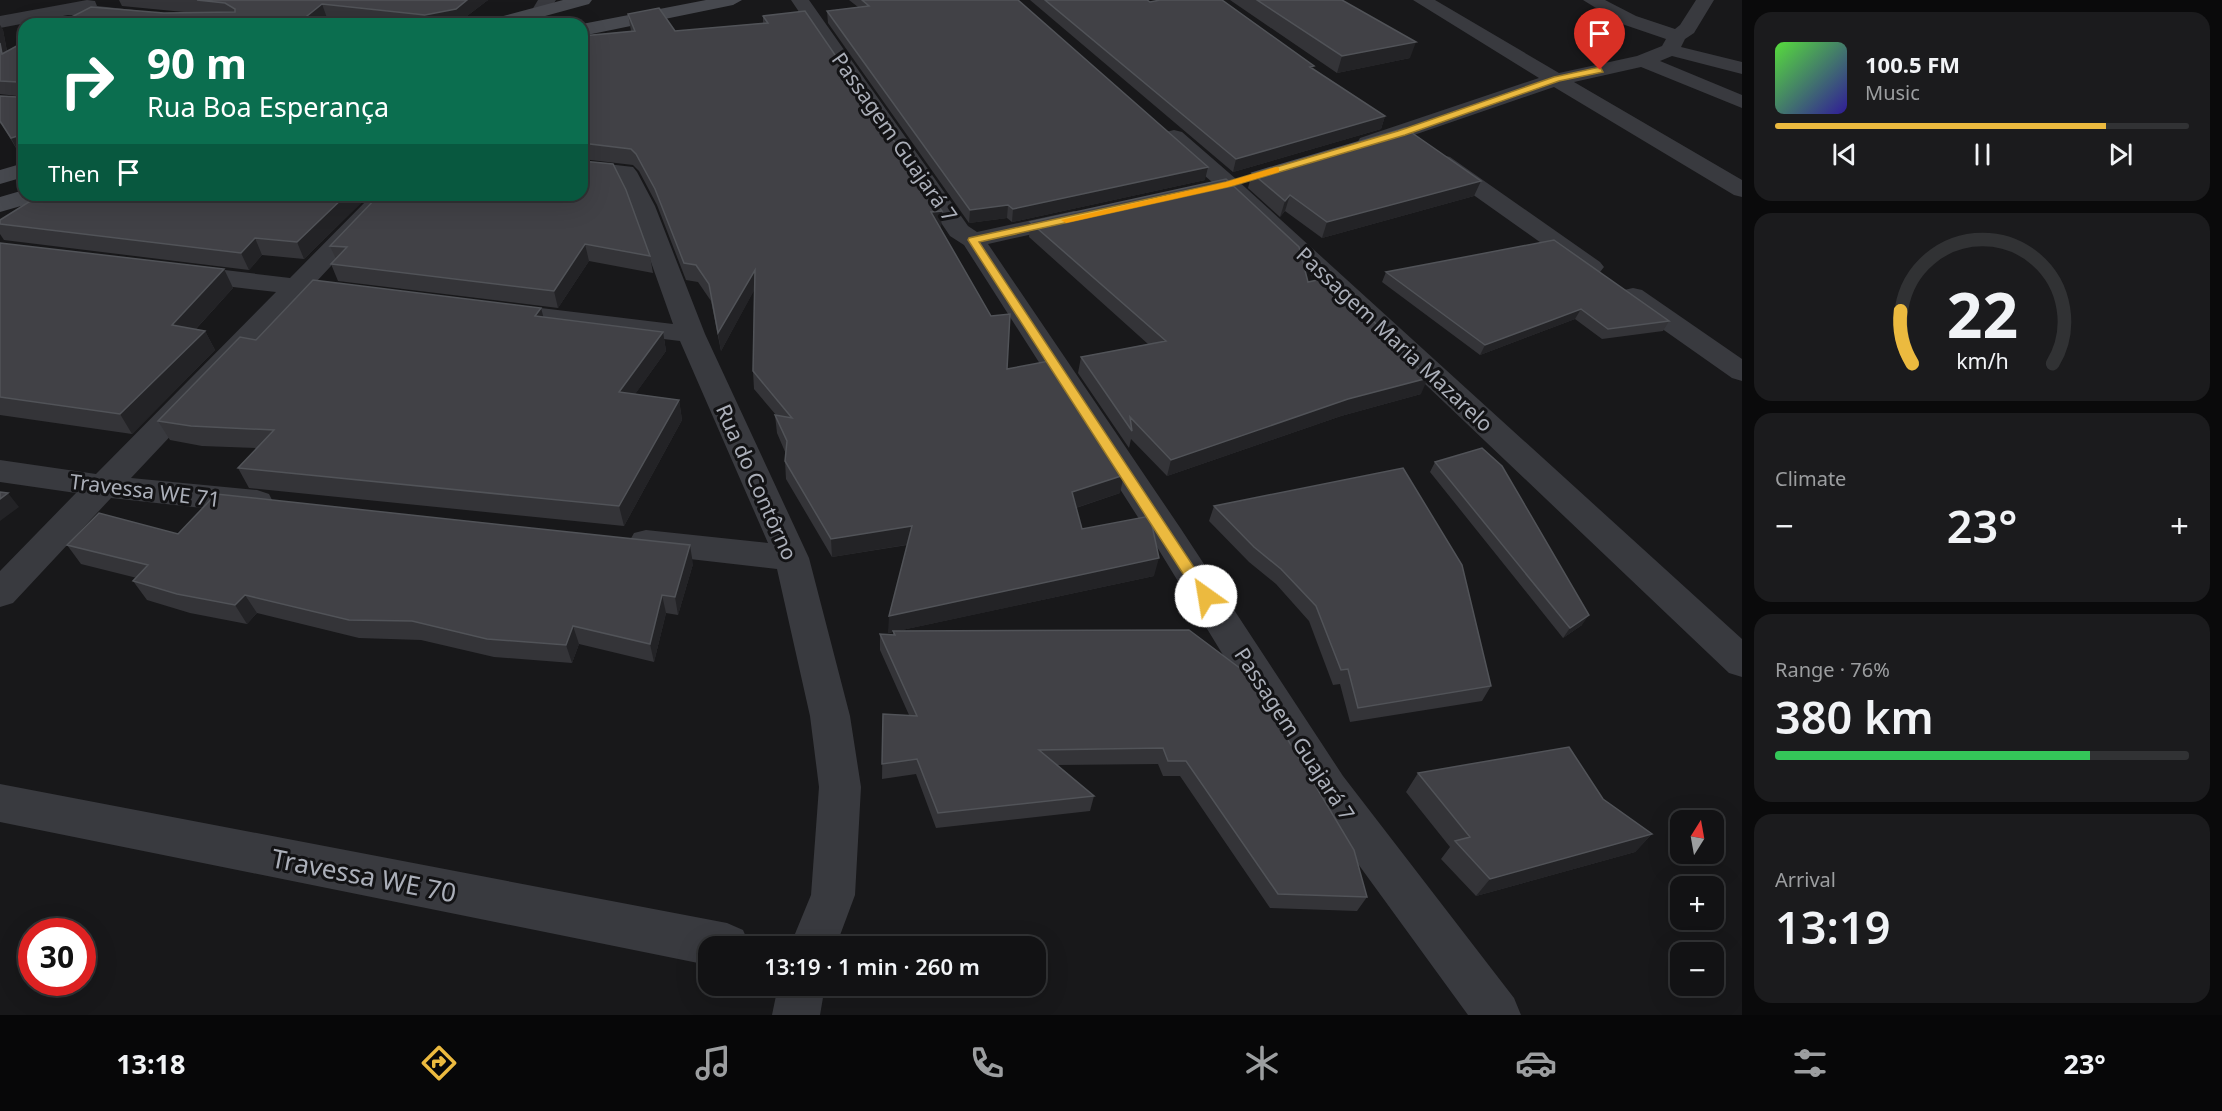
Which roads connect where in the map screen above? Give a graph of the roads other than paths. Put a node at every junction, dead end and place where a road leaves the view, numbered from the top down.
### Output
1 (114, 0) edge
2 (583, 0) edge
3 (733, 0) edge
4 (800, 0) edge
5 (1422, 0) edge
6 (1592, 0) edge
7 (1705, 0) edge
8 (65, 4) edge
9 (544, 5) edge
10 (148, 16) edge
11 (510, 18) edge
12 (0, 22) edge
13 (588, 29) edge
14 (1673, 43) junction
15 (1643, 61) junction
16 (1742, 68) edge
17 (1557, 79) junction
18 (1742, 102) edge
19 (1374, 113) edge
20 (1157, 123) edge
21 (1401, 133) junction
22 (1347, 149) edge
23 (588, 168) edge
24 (18, 172) edge
25 (0, 177) edge
26 (1742, 190) edge
27 (18, 200) edge
28 (379, 201) edge
29 (0, 205) edge
30 (1101, 212) edge
31 (973, 240) junction
32 (154, 269) edge
33 (297, 287) junction
34 (378, 297) edge
35 (470, 308) edge
36 (691, 334) junction
37 (1742, 372) edge
38 (0, 471) edge
39 (101, 486) junction
40 (292, 506) edge
41 (614, 539) edge
42 (792, 558) junction
43 (0, 593) edge
44 (1742, 662) edge
45 (0, 803) edge
46 (817, 936) edge
47 (698, 940) edge
48 (800, 996) edge
49 (796, 1015) edge
50 (1497, 1015) edge

1 - 8 street
2 - 9 main road
3 - 13 main road
4 - 31 street, Passagem Guajará 7
5 - 17 street
6 - 14 street
7 - 14 street
8 - 10 street
8 - 12 street
9 - 11 main road
14 - 15 street
14 - 16 street
15 - 17 street
15 - 18 street
17 - 21 street
17 - 26 street
19 - 21 street
20 - 44 street, Passagem Maria Mazarelo
21 - 22 street
21 - 37 street
23 - 36 street, Rua do Contôrno
24 - 25 main road
27 - 29 main road
28 - 33 street
30 - 31 street
31 - 50 street, Passagem Guajará 7
32 - 33 street
33 - 34 street
33 - 39 street
35 - 36 street
36 - 42 street, Rua do Contôrno
38 - 39 street, Travessa WE 71
39 - 40 street, Travessa WE 71
39 - 43 street
41 - 42 street
42 - 46 street, Rua do Contôrno
45 - 47 street, Travessa WE 70
48 - 49 street

